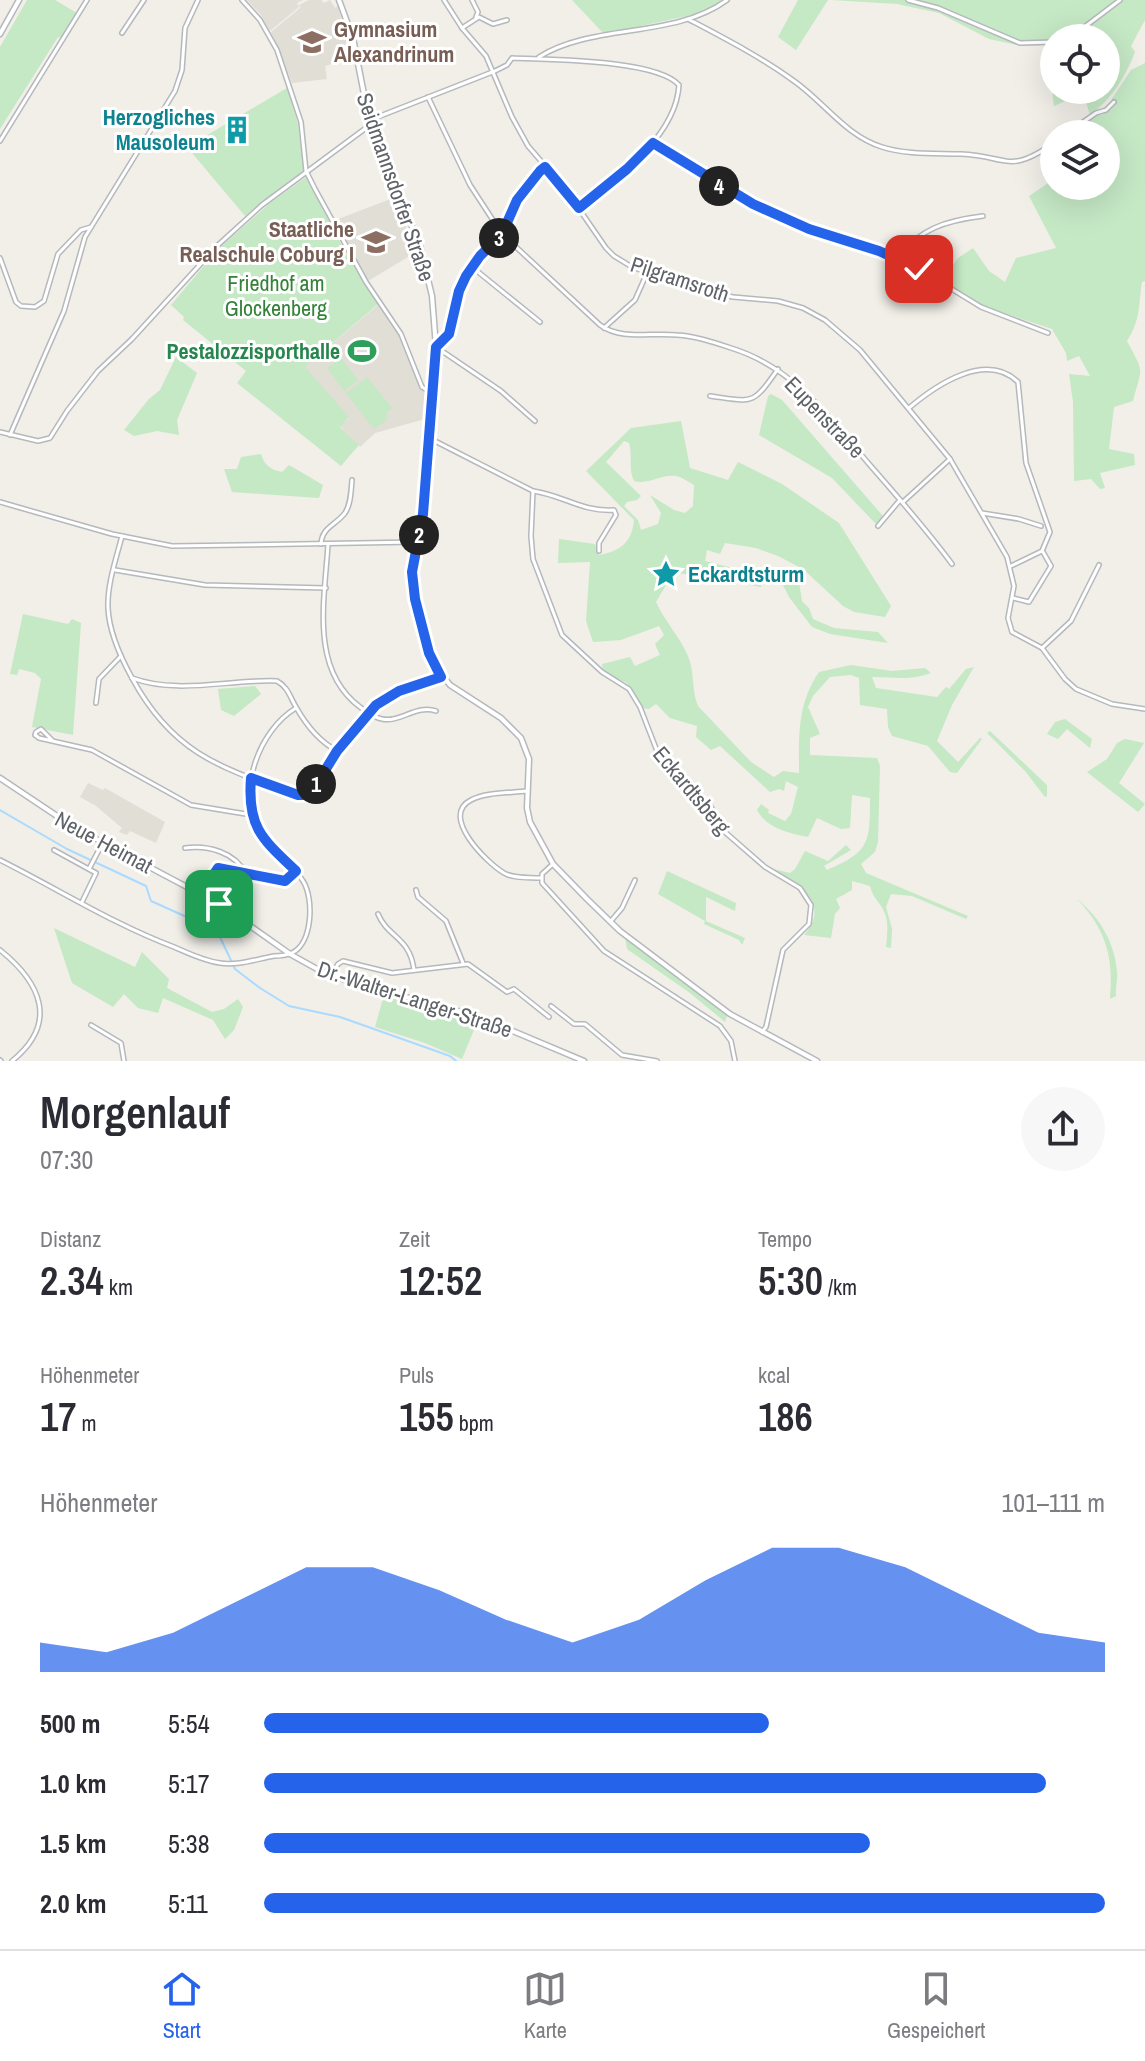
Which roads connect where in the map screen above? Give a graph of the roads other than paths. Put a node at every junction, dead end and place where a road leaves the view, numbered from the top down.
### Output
1 (19, 0) edge
2 (87, 0) edge
3 (144, 0) edge
4 (198, 0) edge
5 (242, 0) edge
6 (339, 0) edge
7 (444, 0) edge
8 (472, 0) edge
9 (727, 0) edge
10 (908, 0) edge
11 (1120, 0) edge
12 (476, 17) junction
13 (688, 19) junction
14 (507, 20) dead end
15 (1088, 24) edge
16 (462, 28) junction
17 (122, 33) dead end
18 (0, 34) edge
19 (1040, 42) edge
20 (539, 57) junction
21 (492, 72) junction
22 (428, 97) junction
23 (1112, 104) edge
24 (1086, 120) edge
25 (370, 123) junction
26 (0, 141) edge
27 (653, 143) junction
28 (1040, 152) edge
29 (545, 167) junction
30 (306, 171) junction
31 (579, 208) junction
32 (983, 216) dead end
33 (91, 227) junction
34 (502, 234) junction
35 (894, 257) junction
36 (0, 258) edge
37 (472, 267) junction
38 (647, 273) junction
39 (540, 322) dead end
40 (602, 326) junction
41 (1048, 333) dead end
42 (436, 347) junction
43 (778, 369) junction
44 (432, 393) junction
45 (710, 396) dead end
46 (909, 408) junction
47 (535, 421) dead end
48 (0, 432) edge
49 (10, 435) junction
50 (428, 437) junction
51 (950, 459) junction
52 (352, 480) dead end
53 (533, 491) junction
54 (901, 501) junction
55 (0, 502) edge
56 (982, 513) junction
57 (878, 526) dead end
58 (1045, 527) junction
59 (122, 536) junction
60 (417, 542) junction
61 (321, 544) junction
62 (328, 544) junction
63 (599, 551) dead end
64 (1042, 551) junction
65 (952, 564) dead end
66 (1099, 565) dead end
67 (1011, 566) junction
68 (114, 570) junction
69 (326, 588) junction
70 (1013, 598) junction
71 (1042, 648) junction
72 (121, 656) junction
73 (441, 677) junction
74 (131, 678) junction
75 (148, 684) junction
76 (139, 692) junction
77 (96, 703) dead end
78 (296, 708) junction
79 (1145, 709) edge
80 (436, 711) dead end
81 (368, 713) junction
82 (53, 741) dead end
83 (337, 751) junction
84 (0, 778) edge
85 (251, 778) junction
86 (527, 791) junction
87 (252, 815) junction
88 (102, 843) junction
89 (185, 848) dead end
90 (54, 850) dead end
91 (0, 860) edge
92 (553, 864) junction
93 (90, 867) junction
94 (296, 871) junction
95 (246, 874) junction
96 (541, 878) junction
97 (635, 880) dead end
98 (416, 890) dead end
99 (201, 894) junction
100 (82, 902) junction
101 (378, 914) dead end
102 (610, 922) junction
103 (272, 941) junction
104 (0, 950) edge
105 (290, 954) junction
106 (267, 957) junction
107 (463, 963) junction
108 (414, 970) junction
109 (331, 976) junction
110 (551, 1006) dead end
111 (549, 1017) dead end
112 (91, 1025) dead end
113 (762, 1032) junction
114 (622, 1055) junction
115 (12, 1061) edge
116 (124, 1061) edge
117 (584, 1061) edge
118 (618, 1061) edge
119 (657, 1061) edge
120 (735, 1061) edge
121 (817, 1061) edge

1 - 18 street
2 - 26 street
3 - 17 street
4 - 33 street
5 - 30 street
6 - 25 street, Seidmannsdorfer Straße
7 - 16 street, Pilgramsroth
8 - 12 street
9 - 13 street
10 - 19 street
11 - 15 street
12 - 14 street
12 - 16 street
13 - 20 street
13 - 28 street
16 - 21 street, Pilgramsroth
20 - 21 street
20 - 27 street
21 - 22 street
21 - 29 street, Pilgramsroth
22 - 25 street
22 - 34 street
23 - 24 street
25 - 30 street
25 - 42 street, Seidmannsdorfer Straße
27 - 31 street
27 - 35 street
29 - 31 street, Pilgramsroth
29 - 34 street
30 - 44 street
30 - 49 street
31 - 38 street, Pilgramsroth
32 - 35 street
33 - 36 street
33 - 49 street
34 - 37 street
34 - 40 street
35 - 41 street
37 - 39 street
37 - 42 street
38 - 40 street
38 - 46 street, Pilgramsroth
40 - 43 street, Eupenstraße
42 - 44 street, Seidmannsdorfer Straße
42 - 47 street
43 - 45 street
43 - 54 street, Eupenstraße
44 - 50 street, Seidmannsdorfer Straße
46 - 51 street, Pilgramsroth
46 - 58 street
48 - 49 street
50 - 53 street
50 - 60 street, Seidmannsdorfer Straße
51 - 54 street
51 - 56 street, Pilgramsroth
52 - 61 street
53 - 63 street
53 - 113 street, Eckardtsberg
54 - 57 street
54 - 65 street, Eupenstraße
55 - 59 street
56 - 58 street
56 - 67 street, Pilgramsroth
58 - 64 street
59 - 61 street
59 - 68 street
60 - 62 street
60 - 73 street, Seidmannsdorfer Straße
61 - 62 street
62 - 69 street
64 - 67 street
64 - 70 street
66 - 71 street
67 - 70 street, Pilgramsroth
68 - 69 street
68 - 72 street
69 - 81 street
70 - 71 street, Pilgramsroth
71 - 79 street
72 - 74 street
72 - 77 street
73 - 81 street
73 - 86 street
74 - 75 street
74 - 76 street
75 - 76 street
75 - 78 street
76 - 85 street
78 - 83 street
78 - 85 street
80 - 81 street
81 - 83 street
82 - 87 street
83 - 85 street
84 - 88 street, Neue Heimat
85 - 87 street
86 - 92 street
86 - 96 street
87 - 94 street
88 - 93 street
88 - 99 street, Neue Heimat
89 - 95 street
90 - 93 street
91 - 100 street
92 - 96 street
92 - 102 street
93 - 100 street
94 - 95 street
94 - 105 street
95 - 99 street
96 - 120 street
97 - 102 street
98 - 107 street
99 - 103 street, Neue Heimat
100 - 106 street
101 - 108 street
102 - 113 street
103 - 105 street, Neue Heimat
103 - 106 street
104 - 115 street
105 - 106 street
105 - 109 street, Dr.-Walter-Langer-Straße
107 - 108 street
107 - 111 street
108 - 109 street
109 - 117 street, Dr.-Walter-Langer-Straße
110 - 114 street
112 - 116 street
113 - 121 street
114 - 118 street
114 - 119 street

